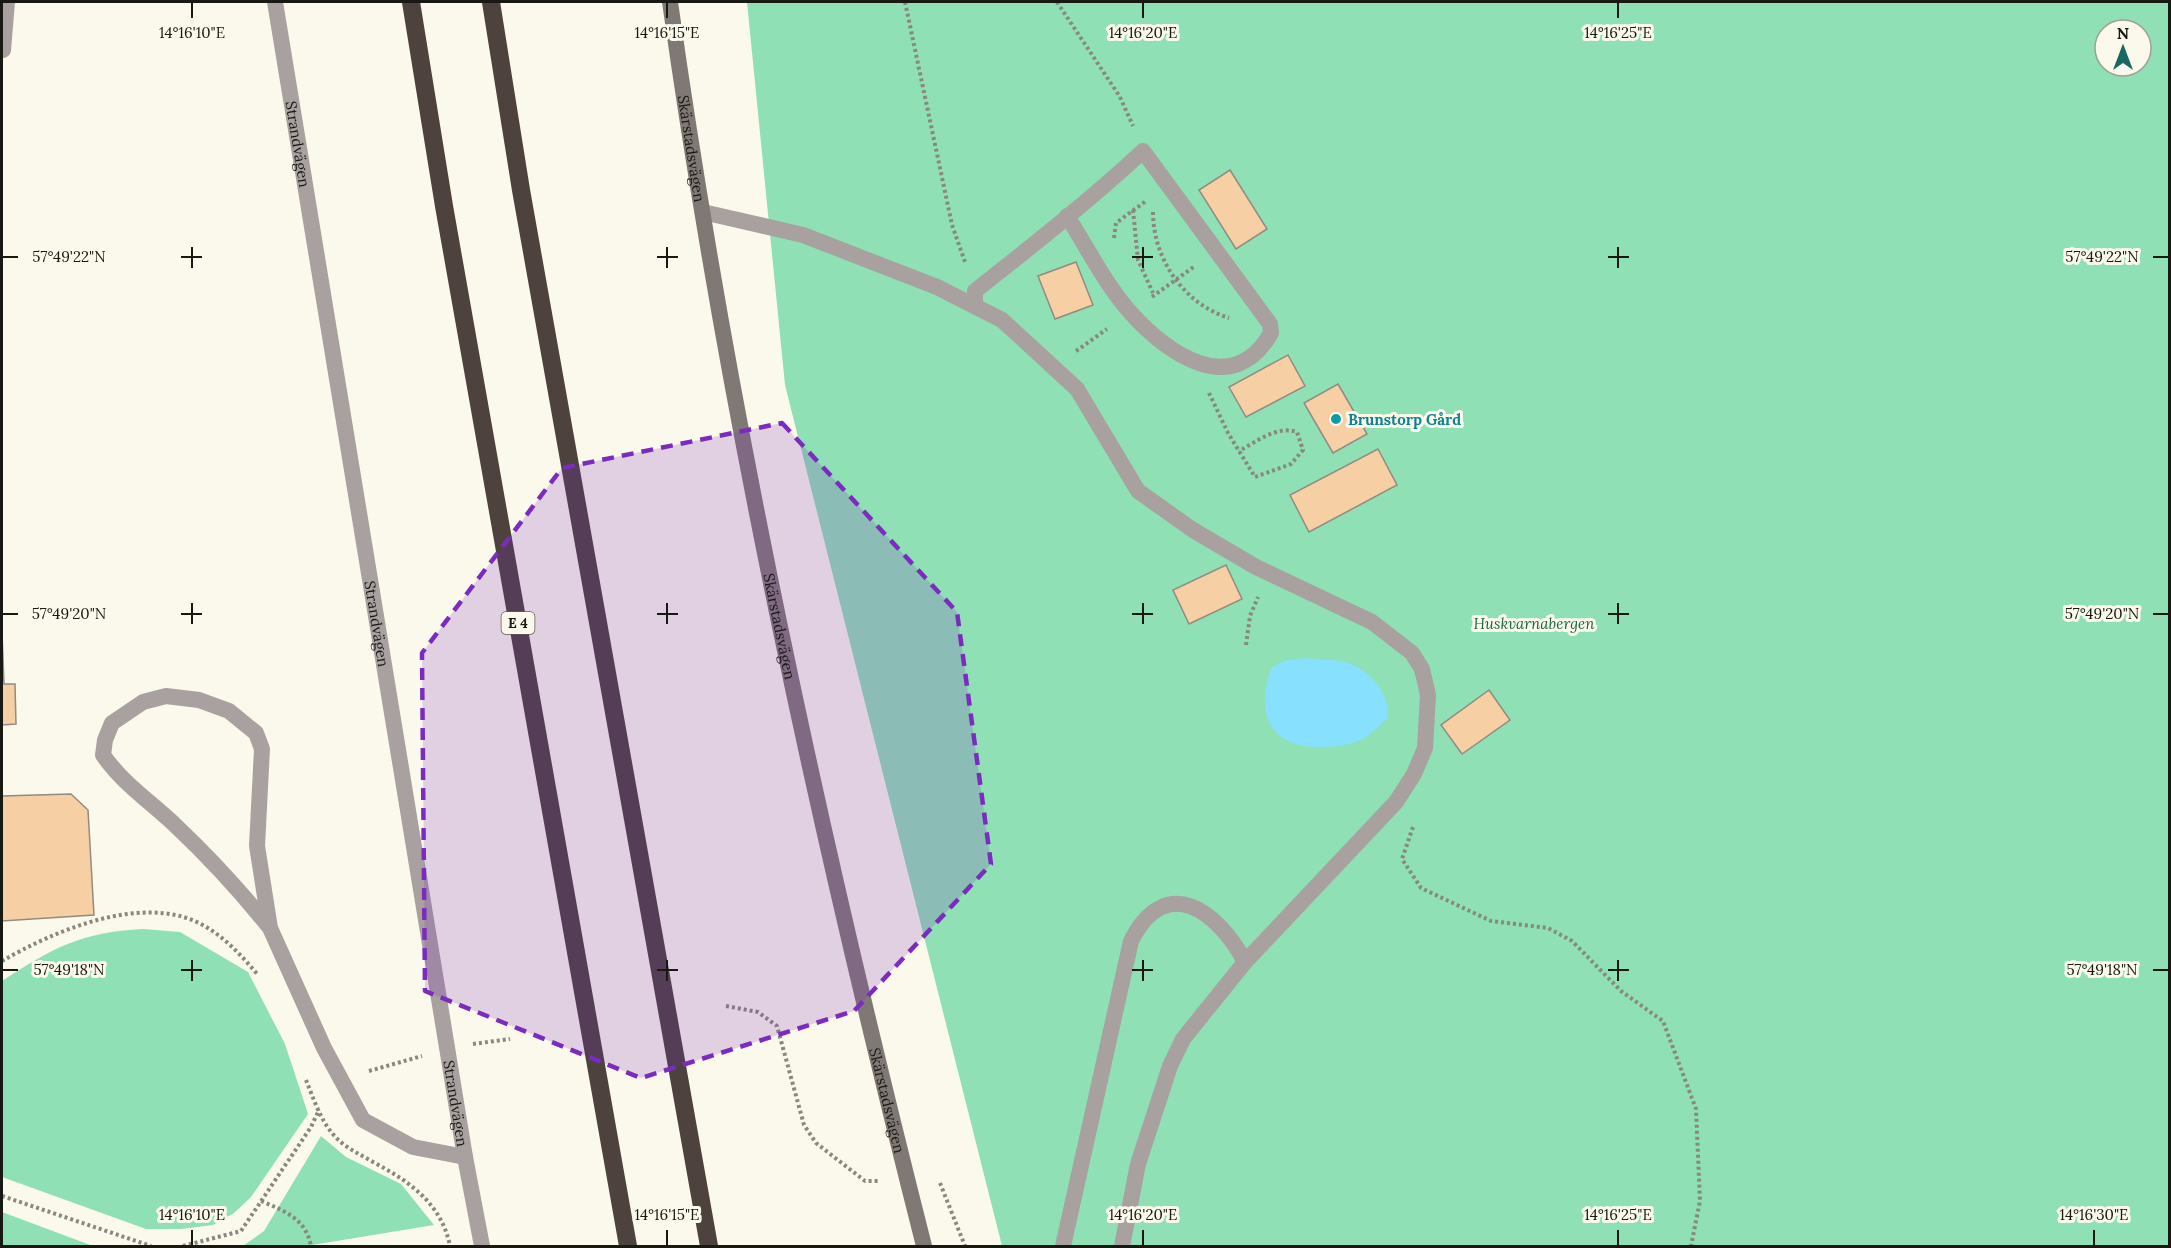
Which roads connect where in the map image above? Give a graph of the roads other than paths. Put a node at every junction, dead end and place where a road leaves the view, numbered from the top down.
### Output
1 (7, 2) edge
2 (275, 2) edge
3 (411, 2) edge
4 (491, 2) edge
5 (670, 2) edge
6 (3, 50) edge
7 (703, 212) junction
8 (1068, 216) junction
9 (975, 298) junction
10 (270, 928) junction
11 (1245, 962) junction
12 (465, 1157) junction
13 (482, 1246) edge
14 (628, 1246) edge
15 (709, 1246) edge
16 (924, 1246) edge
17 (1063, 1246) edge
18 (1122, 1246) edge

1 - 6 street
2 - 12 street, Strandvägen
3 - 14 highway, E 4
4 - 15 highway
5 - 7 main road, Skärstadsvägen
7 - 9 street
7 - 16 main road, Skärstadsvägen
8 - 8 street
8 - 9 street
9 - 11 street
10 - 10 street
10 - 12 street
11 - 17 street
11 - 18 street
12 - 13 street, Strandvägen

